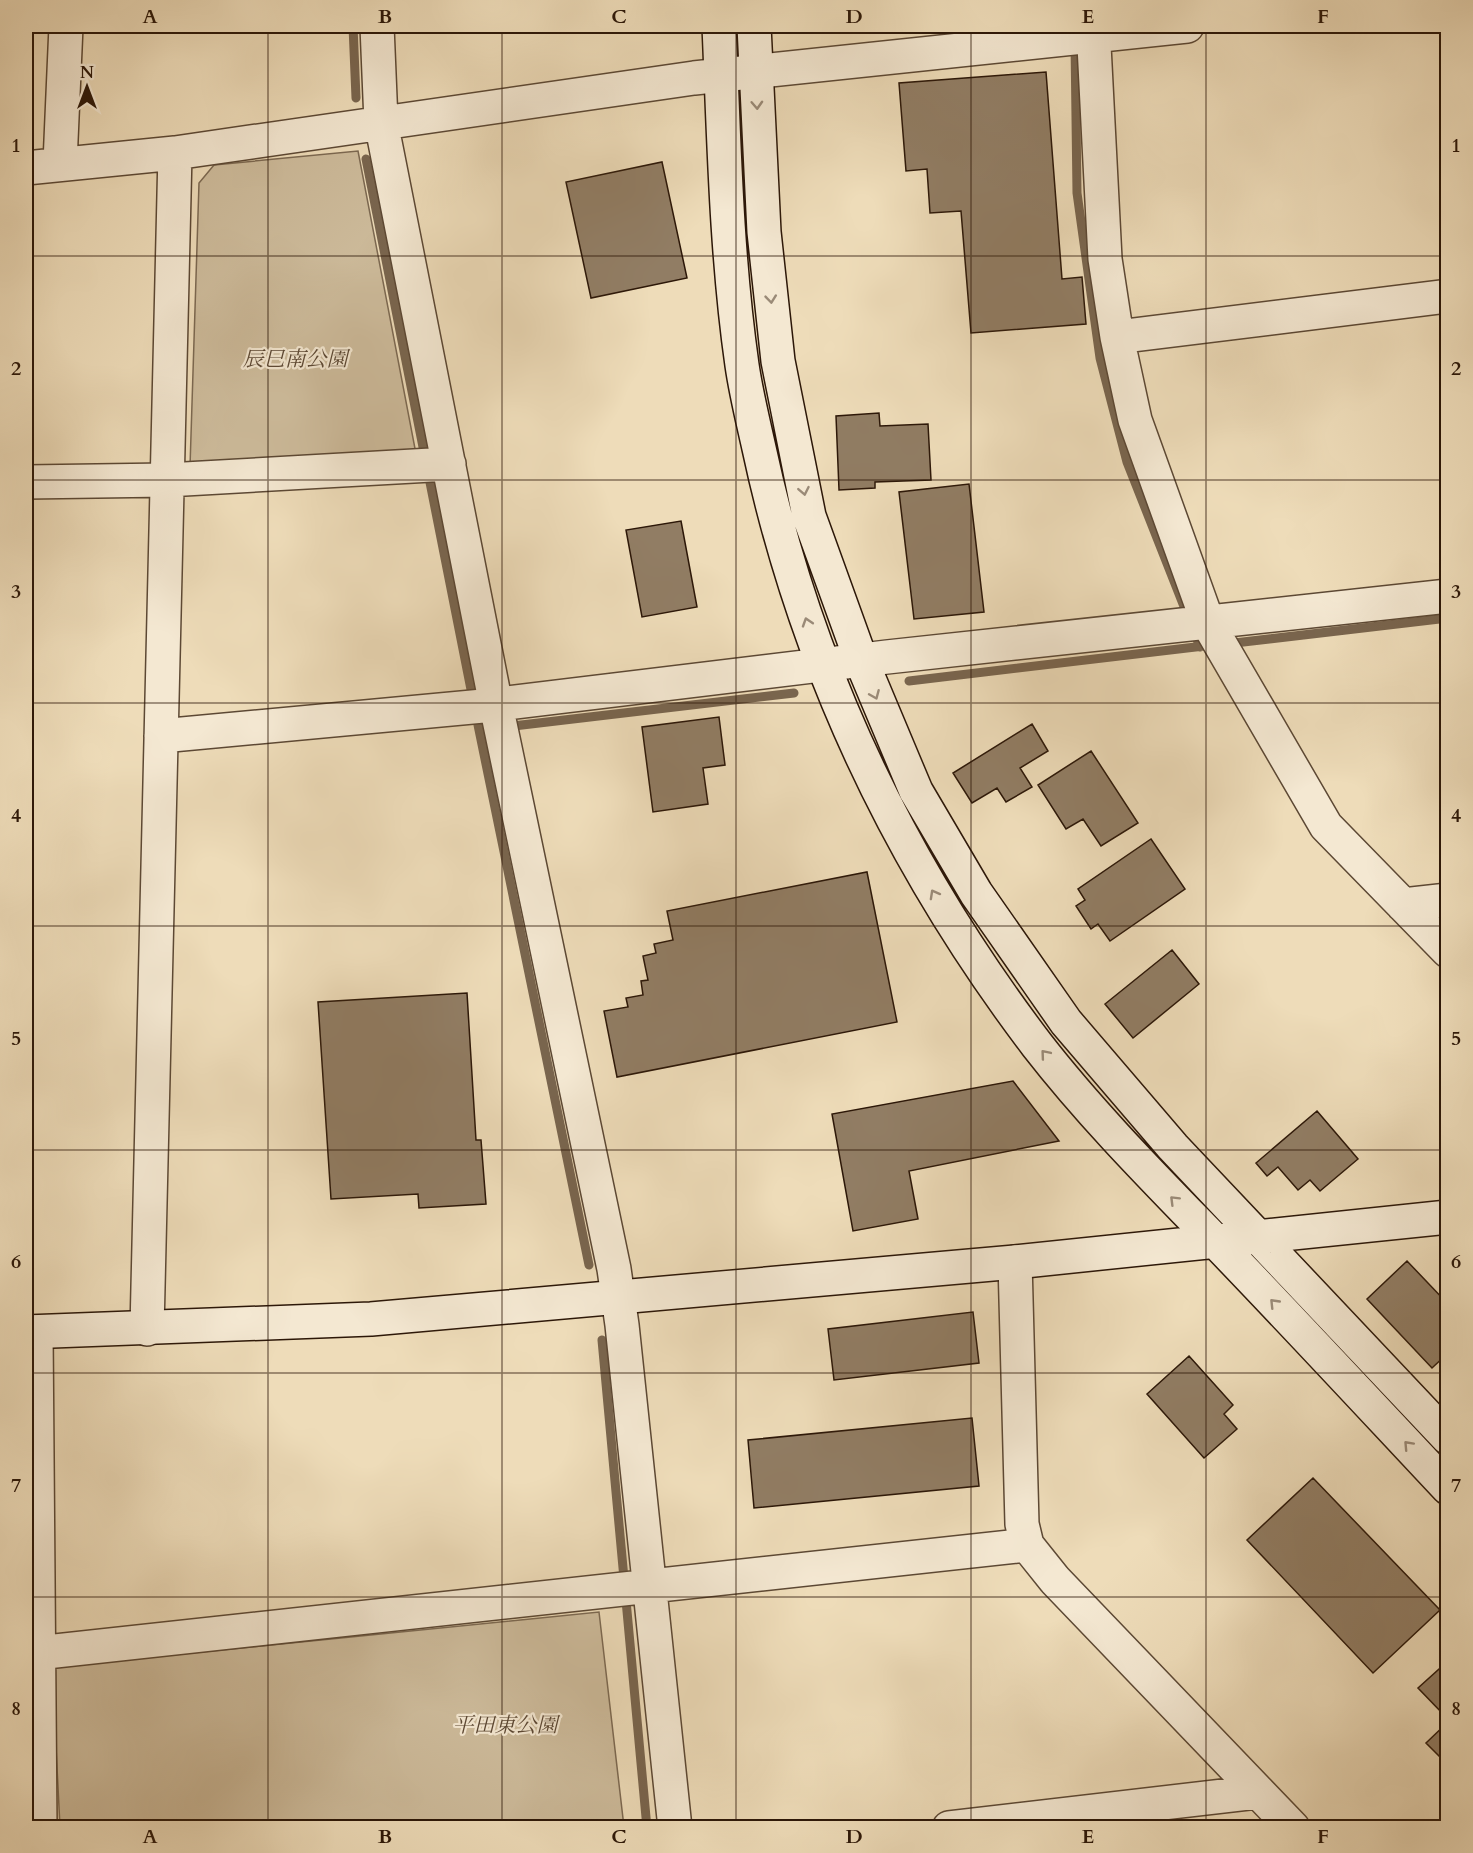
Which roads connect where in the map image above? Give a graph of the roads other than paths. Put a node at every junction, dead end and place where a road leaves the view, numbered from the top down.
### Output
1 (66, 26) edge
2 (377, 26) edge
3 (719, 26) edge
4 (754, 26) edge
5 (1187, 26) edge
6 (1083, 35) edge
7 (756, 73) junction
8 (721, 76) junction
9 (381, 122) junction
10 (175, 153) junction
11 (60, 163) junction
12 (26, 168) edge
13 (1448, 296) edge
14 (1117, 337) junction
15 (434, 465) junction
16 (167, 480) junction
17 (26, 482) edge
18 (1448, 596) edge
19 (1206, 632) junction
20 (861, 660) junction
21 (822, 666) junction
22 (490, 714) junction
23 (161, 736) junction
24 (1448, 900) edge
25 (1403, 905) junction
26 (1448, 951) edge
27 (1448, 1216) edge
28 (1257, 1238) junction
29 (1215, 1241) junction
30 (1015, 1262) junction
31 (618, 1297) junction
32 (147, 1329) junction
33 (31, 1332) edge
34 (1448, 1438) edge
35 (1448, 1488) edge
36 (1027, 1545) junction
37 (632, 1588) junction
38 (37, 1653) junction
39 (32, 1743) edge
40 (1257, 1792) junction
41 (40, 1827) edge
42 (675, 1827) edge
43 (949, 1827) edge
44 (1293, 1827) edge

1 - 11 street
2 - 9 street
3 - 8 street
4 - 7 street
5 - 6 street
6 - 7 street
6 - 14 street
7 - 8 street
7 -> 20 street
8 - 9 street
21 -> 8 street
9 - 10 street
9 - 15 street
10 - 11 street
10 - 16 street
11 - 12 street
13 - 14 street
14 - 19 street
15 - 16 street
15 - 22 street
16 - 17 street
16 - 23 street
18 - 19 street
19 - 20 street
19 - 25 street
20 - 21 street
20 -> 28 street
21 - 22 street
29 -> 21 street
22 - 23 street
22 - 31 street
23 - 32 street
24 - 25 street
25 - 26 street
27 - 28 street
28 - 29 street
28 - 34 street
29 - 30 street
35 -> 29 street
30 - 31 street
30 - 36 street
31 - 32 street
31 - 37 street
32 - 33 street
33 - 38 street
36 - 37 street
36 - 40 street
37 - 38 street
37 - 42 street
38 - 39 street
39 - 41 street
40 - 43 street
40 - 44 street

